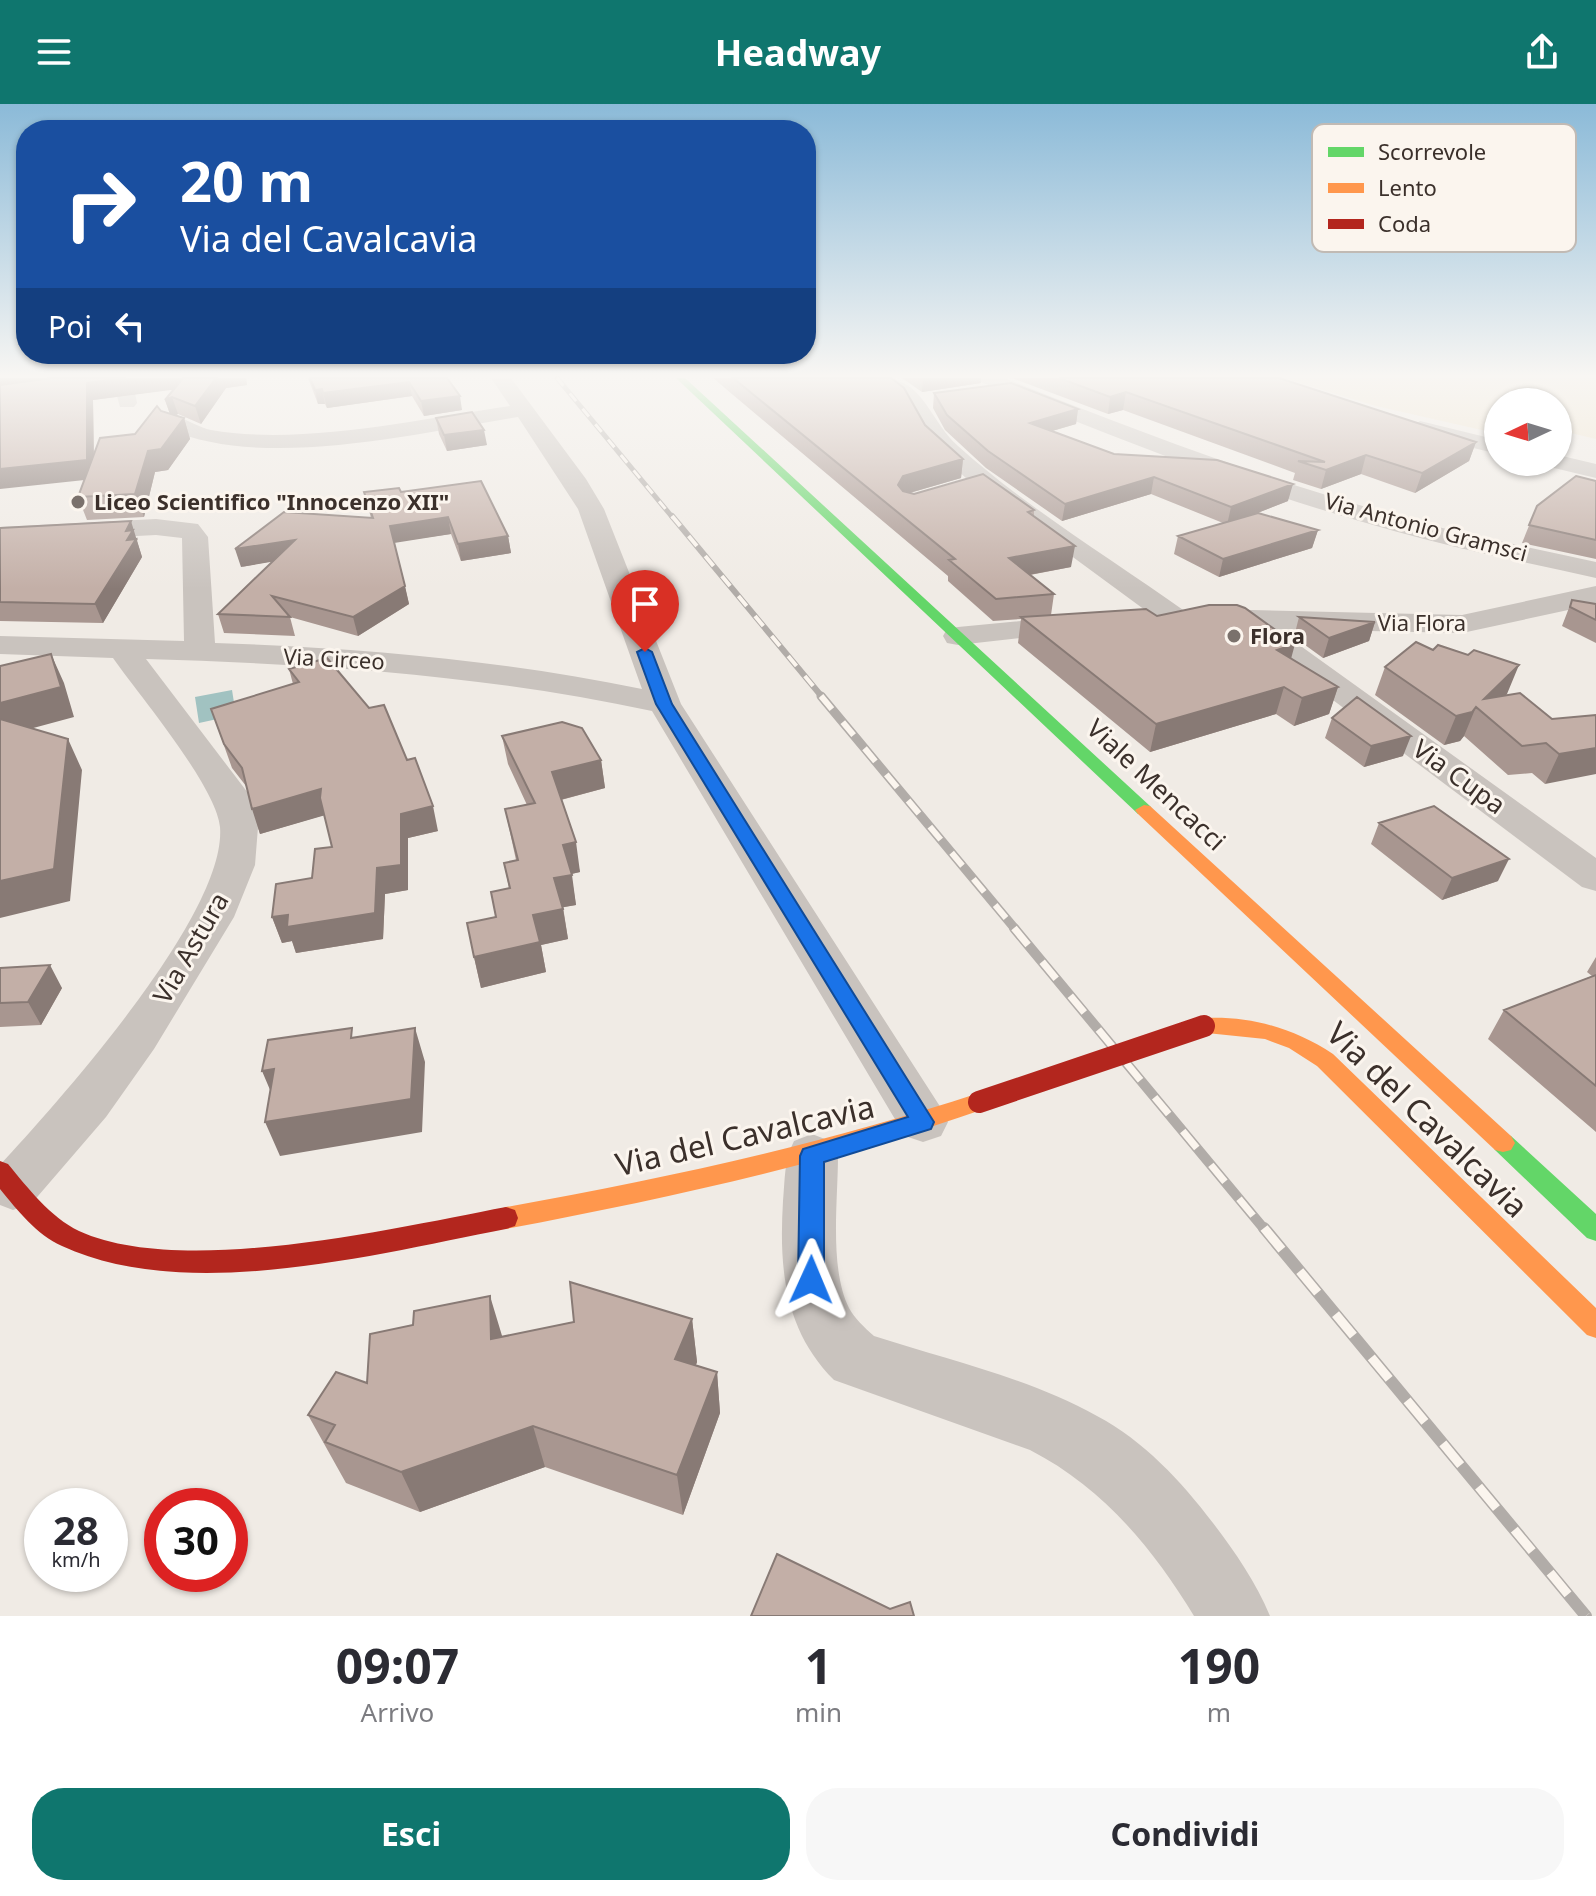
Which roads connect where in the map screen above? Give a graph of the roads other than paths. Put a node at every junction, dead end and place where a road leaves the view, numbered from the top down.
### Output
1 (552, 449) edge
2 (756, 449) edge
3 (948, 449) edge
4 (1166, 449) edge
5 (1572, 465) edge
6 (1596, 471) edge
7 (984, 482) junction
8 (956, 491) edge
9 (0, 535) edge
10 (1596, 570) edge
11 (1596, 595) edge
12 (1175, 618) junction
13 (1244, 619) junction
14 (958, 636) junction
15 (0, 645) edge
16 (122, 649) junction
17 (200, 653) junction
18 (664, 704) junction
19 (1596, 878) edge
20 (923, 1122) junction
21 (812, 1156) junction
22 (6, 1179) edge
23 (1596, 1230) edge
24 (1596, 1326) edge
25 (1234, 1616) edge

1 - 18 street
2 - 14 main road, Viale Mencacci
3 - 7 street
4 - 10 street, Via Antonio Gramsci
5 - 6 street
7 - 8 street
7 - 12 street
9 - 17 street
11 - 13 street, Via Flora
12 - 13 street, Via Flora
12 - 14 street, Via Flora
13 - 19 street, Via Cupa
14 - 23 main road, Viale Mencacci
15 - 16 street, Via Circeo
16 - 17 street, Via Circeo
16 - 22 street, Via Astura
17 - 18 street, Via Circeo
18 - 20 street
20 - 21 main road, Via del Cavalcavia
20 - 24 main road, Via del Cavalcavia, bridge
21 - 22 main road, Via del Cavalcavia
21 - 25 street

